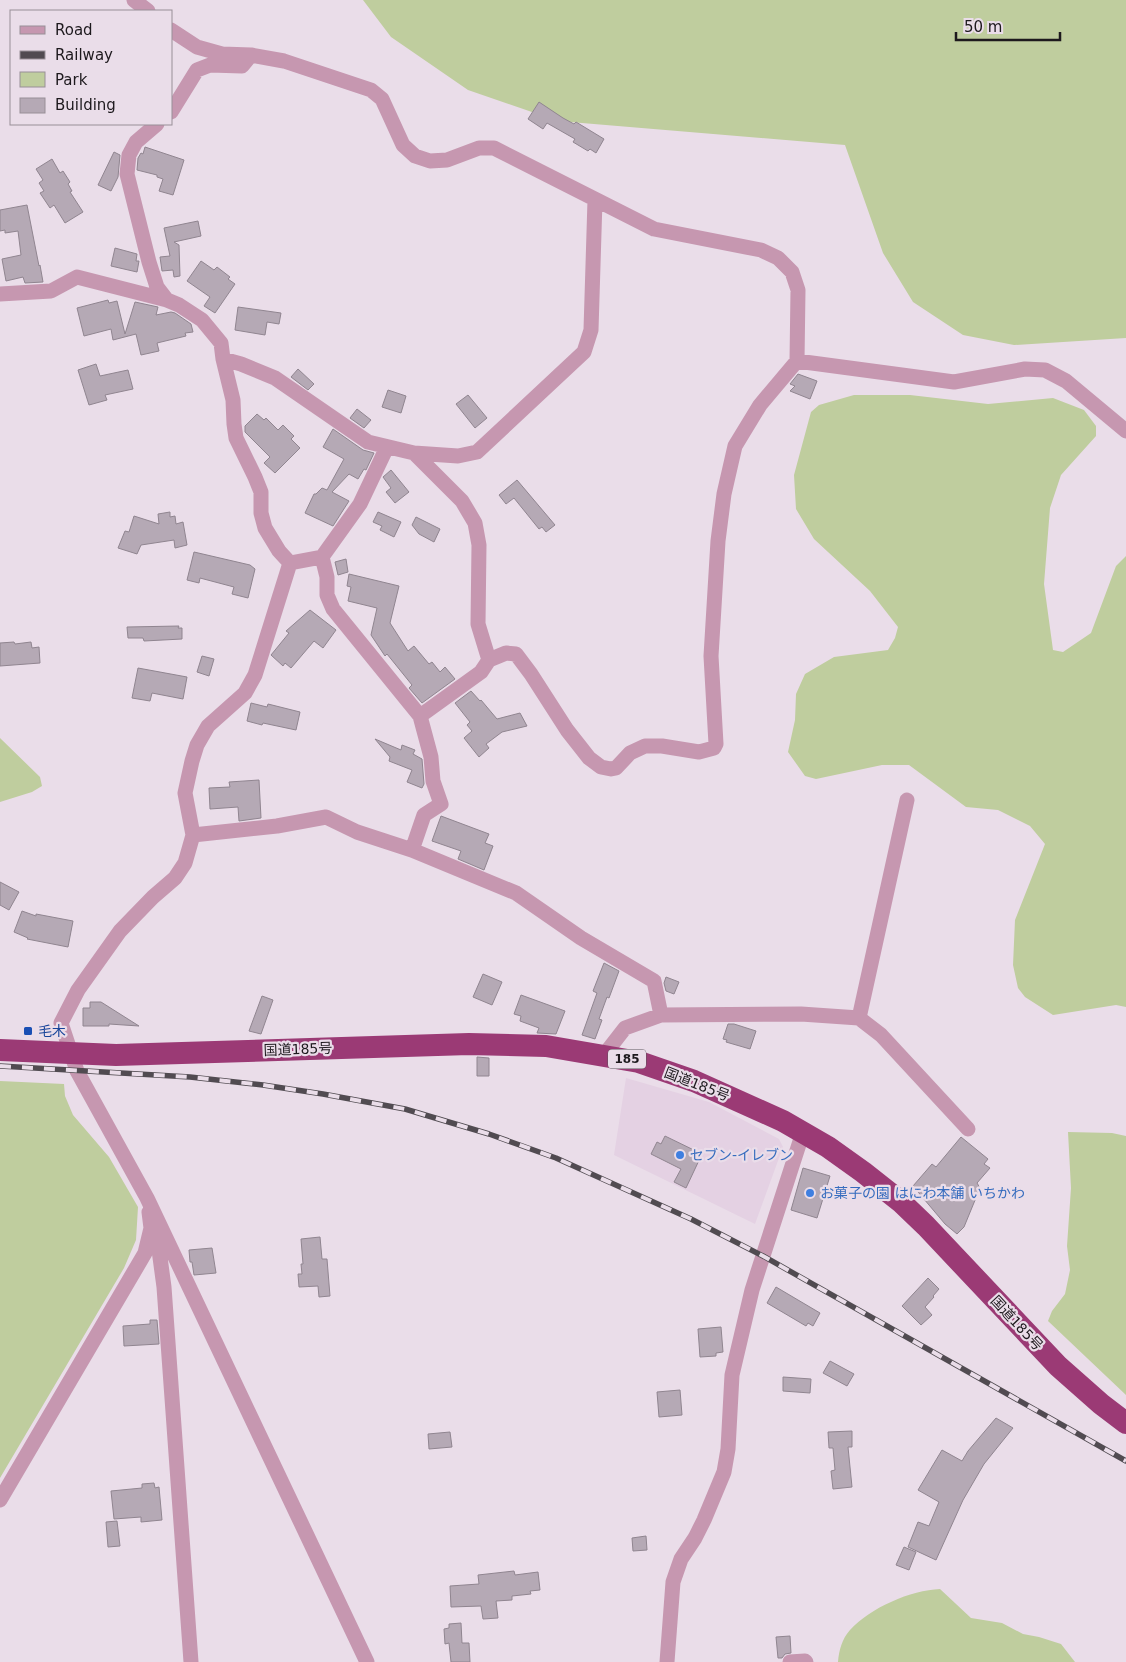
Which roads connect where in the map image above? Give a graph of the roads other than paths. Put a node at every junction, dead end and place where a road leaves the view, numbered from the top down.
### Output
1 (134, 0) edge
2 (147, 10) edge
3 (172, 31) edge
4 (251, 56) junction
5 (172, 110) edge
6 (157, 125) edge
7 (595, 200) junction
8 (0, 294) edge
9 (167, 300) junction
10 (223, 359) junction
11 (797, 361) junction
12 (1126, 431) edge
13 (386, 447) junction
14 (414, 453) junction
15 (322, 557) junction
16 (290, 563) junction
17 (489, 660) junction
18 (420, 716) junction
19 (907, 800) dead end
20 (193, 835) junction
21 (412, 850) junction
22 (661, 1016) junction
23 (859, 1018) junction
24 (0, 1050) edge
25 (70, 1054) junction
26 (604, 1055) junction
27 (968, 1129) dead end
28 (803, 1132) junction
29 (147, 1198) junction
30 (162, 1233) junction
31 (1126, 1423) edge
32 (0, 1500) edge
33 (191, 1662) edge
34 (367, 1662) edge
35 (666, 1662) edge
36 (790, 1662) edge
37 (806, 1662) edge

1 - 2 street
3 - 4 street
4 - 5 street
4 - 7 street
6 - 9 street
7 - 11 street
7 - 14 street
8 - 9 street
9 - 10 street
10 - 13 street
10 - 16 street
11 - 12 street
11 - 17 street
13 - 14 street
13 - 15 street
14 - 17 street
15 - 16 street
15 - 18 street
16 - 20 street
17 - 18 street
18 - 21 street
19 - 23 street
20 - 21 street
20 - 25 street
21 - 22 street
22 - 23 street
22 - 26 street
23 - 27 street
24 - 25 highway, 国道185号 / 185
25 - 26 highway, 国道185号 / 185
25 - 29 street
26 - 28 highway, 国道185号 / 185
28 - 31 highway, 国道185号 / 185
28 - 35 street
29 - 30 street
29 - 32 street
30 - 33 street
30 - 34 street
36 - 37 street

